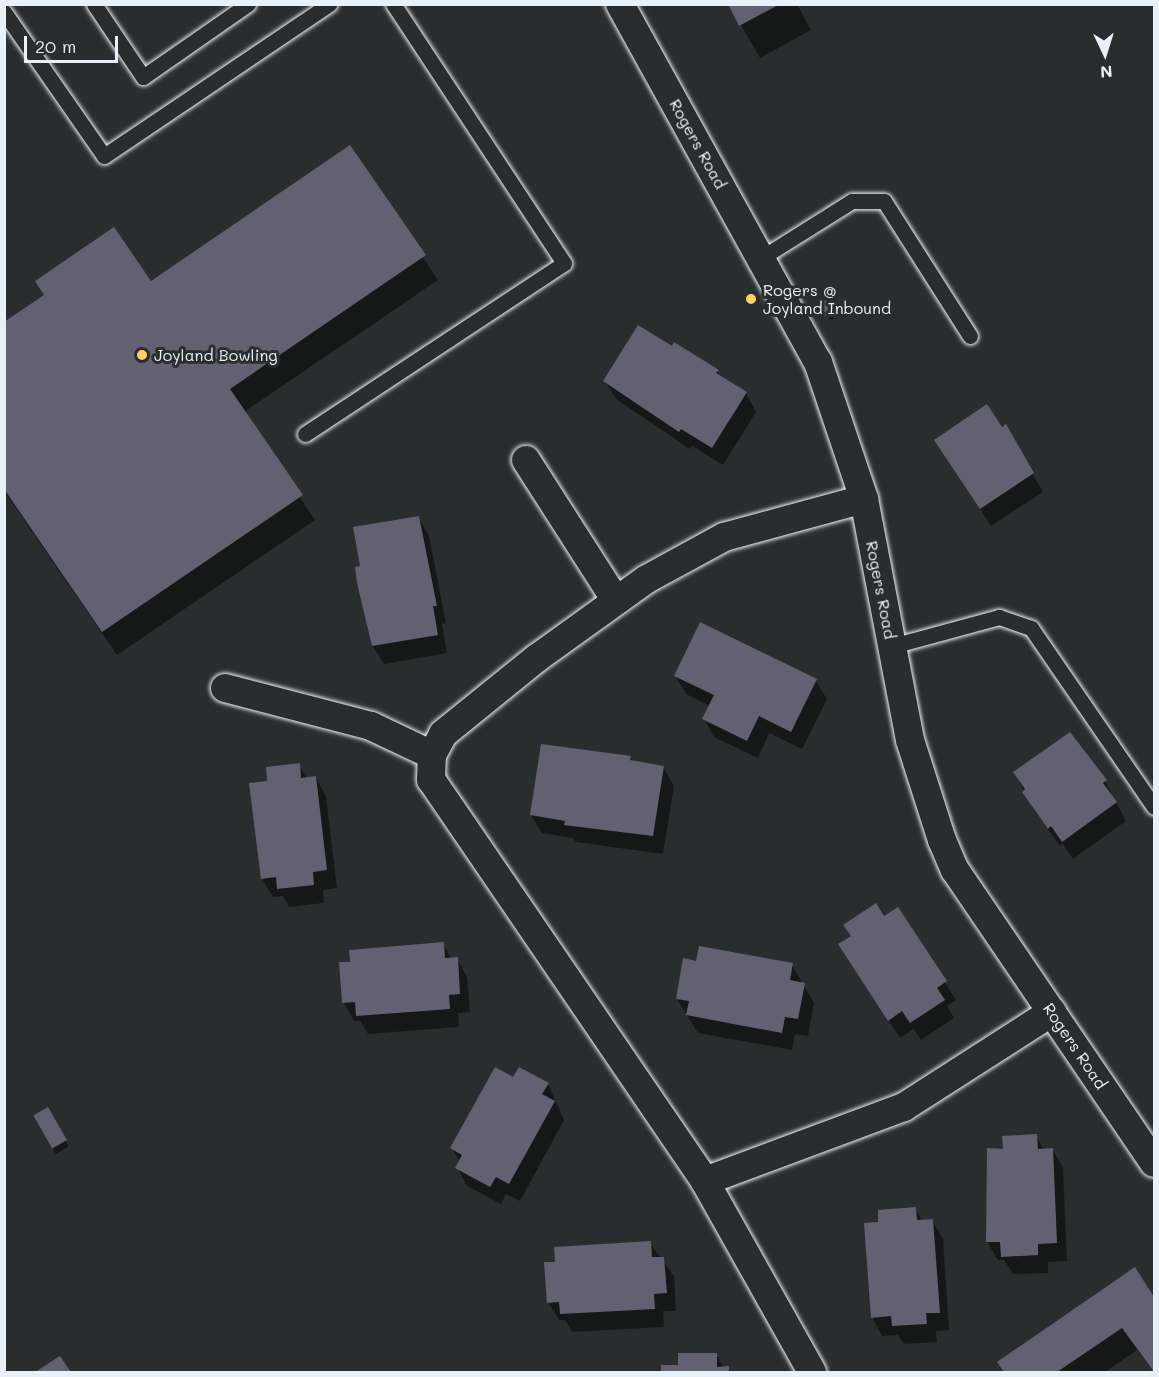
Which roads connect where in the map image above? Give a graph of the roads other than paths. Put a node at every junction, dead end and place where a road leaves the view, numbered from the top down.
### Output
1 (94, 4) edge
2 (248, 4) edge
3 (393, 4) edge
4 (620, 4) edge
5 (322, 6) edge
6 (4, 12) edge
7 (761, 258) junction
8 (969, 336) dead end
9 (305, 434) dead end
10 (526, 460) dead end
11 (864, 499) junction
12 (616, 602) junction
13 (892, 646) junction
14 (225, 688) dead end
15 (432, 755) junction
16 (1155, 807) edge
17 (1052, 1012) junction
18 (1155, 1162) edge
19 (705, 1180) junction
20 (812, 1372) edge

1 - 2 lane
3 - 9 lane
4 - 7 street, Rogers Road
5 - 6 lane
7 - 8 lane
7 - 11 street, Rogers Road
10 - 12 street
11 - 12 street
11 - 13 street, Rogers Road
12 - 15 street
13 - 16 lane
13 - 17 street, Rogers Road
14 - 15 street
15 - 19 street
17 - 18 street, Rogers Road
17 - 19 street
19 - 20 street

